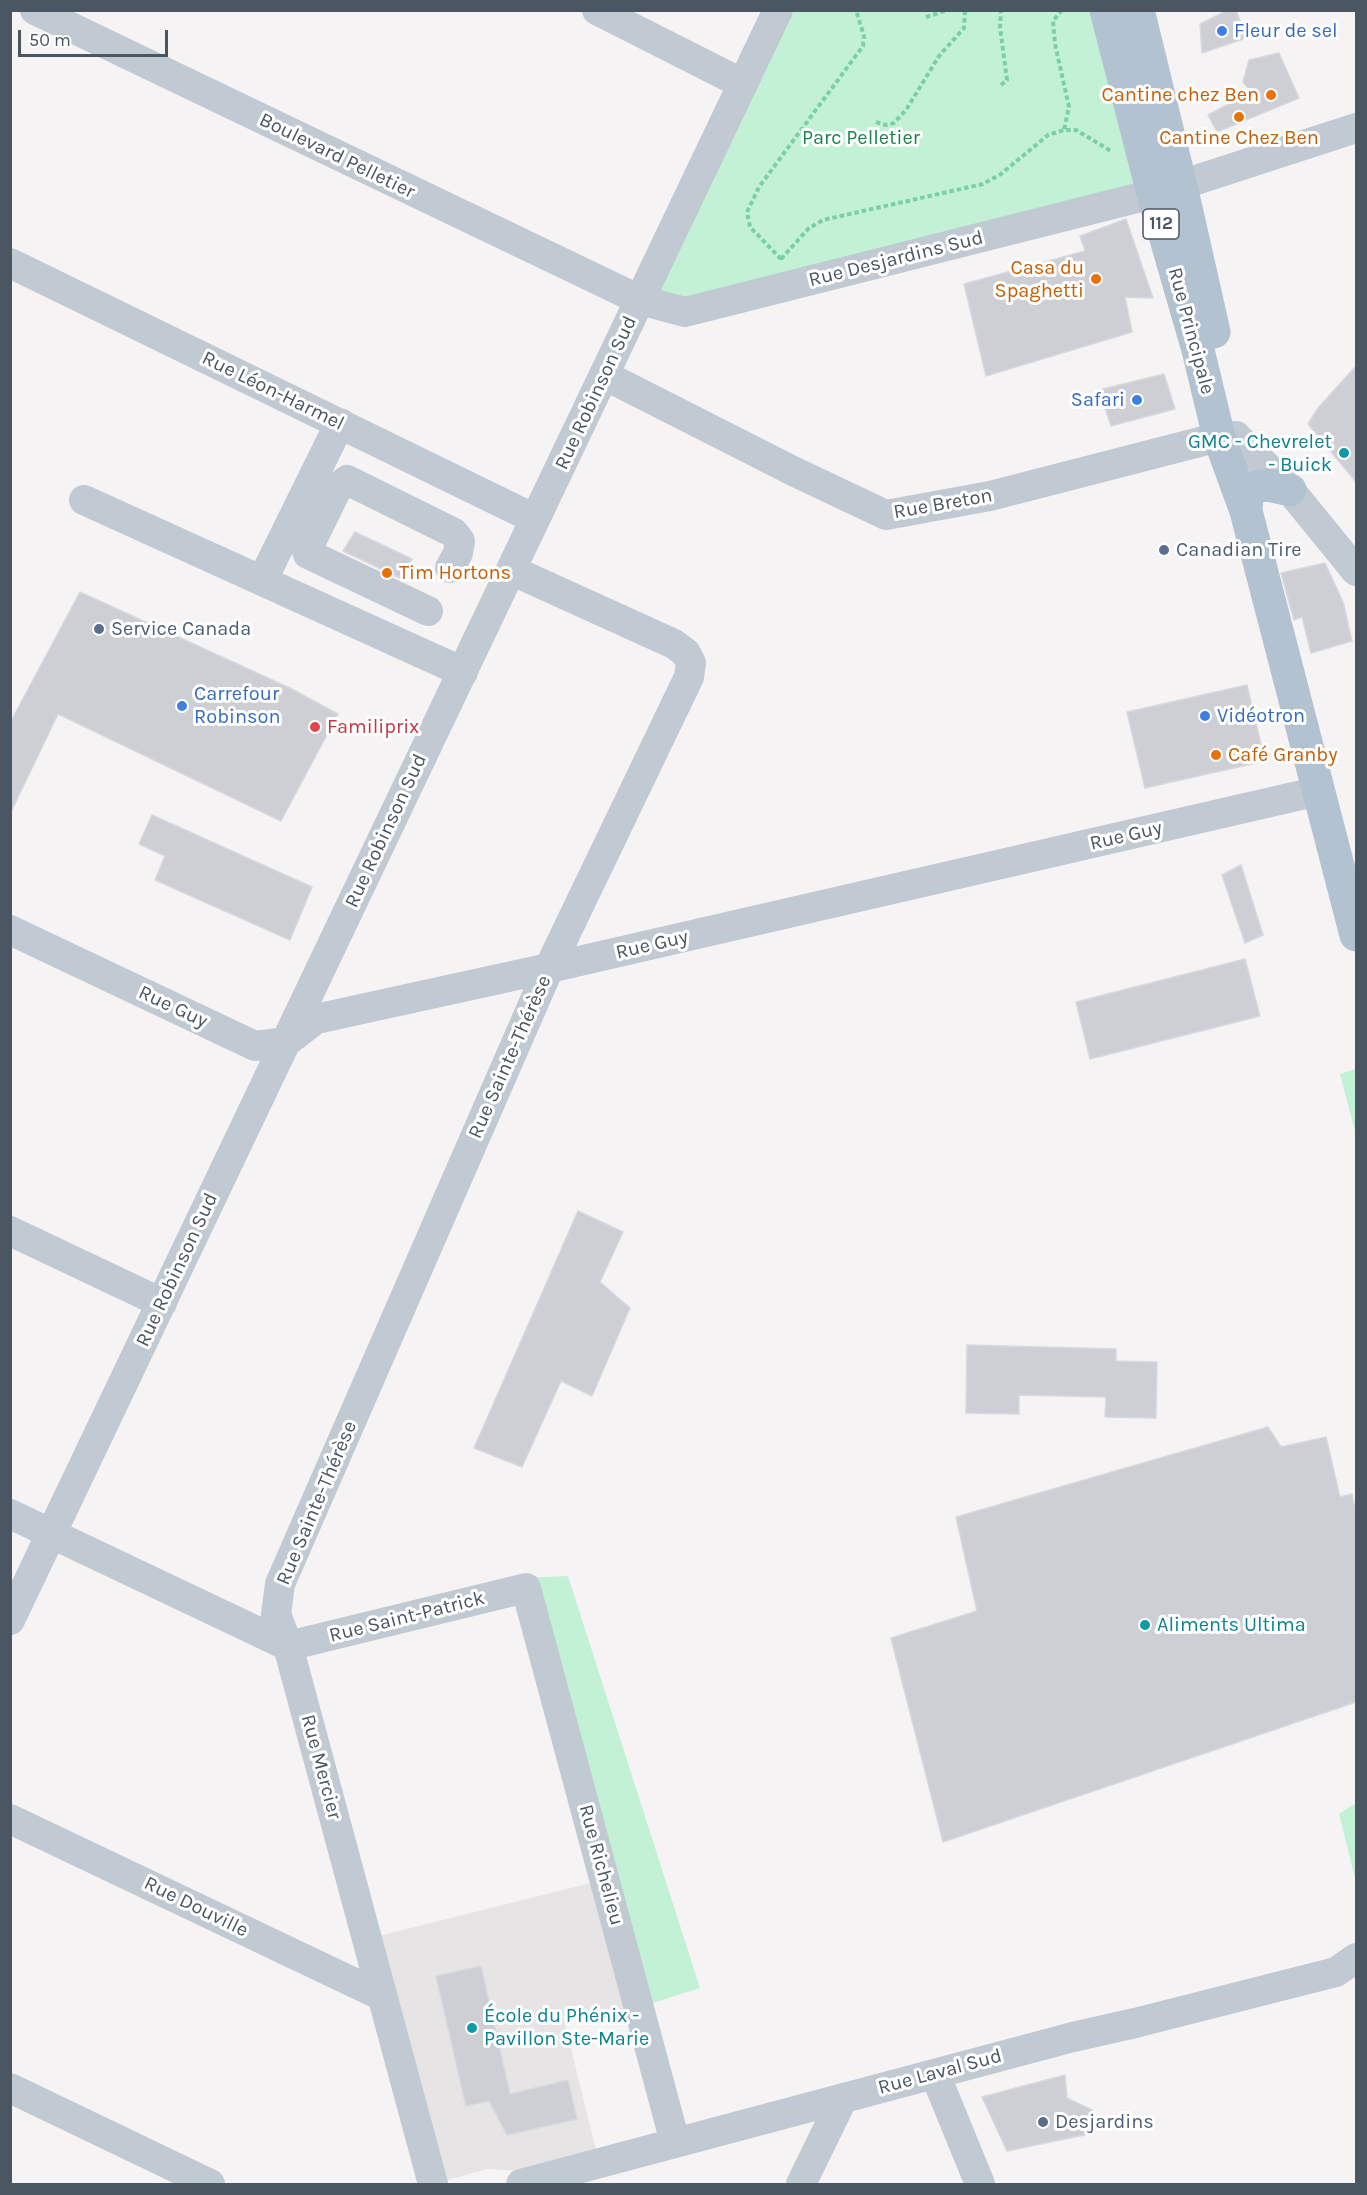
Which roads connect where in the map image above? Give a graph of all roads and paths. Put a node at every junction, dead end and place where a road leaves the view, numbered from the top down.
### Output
1 (35, 10) edge
2 (597, 10) edge
3 (778, 10) edge
4 (856, 10) edge
5 (948, 10) edge
6 (965, 10) edge
7 (1000, 10) edge
8 (1062, 10) edge
9 (1106, 10) edge
10 (1138, 10) edge
11 (926, 17) dead end
12 (743, 84) junction
13 (1000, 84) dead end
14 (876, 122) dead end
15 (1356, 128) edge
16 (1064, 130) junction
17 (1111, 151) dead end
18 (1167, 190) junction
19 (10, 262) edge
20 (640, 300) junction
21 (604, 375) junction
22 (340, 423) junction
23 (1228, 436) junction
24 (1290, 490) junction
25 (84, 501) dead end
26 (1246, 511) junction
27 (535, 519) junction
28 (1351, 551) edge
29 (450, 568) dead end
30 (511, 570) junction
31 (262, 581) junction
32 (428, 611) dead end
33 (463, 672) junction
34 (1319, 791) junction
35 (10, 930) edge
36 (1356, 935) edge
37 (549, 968) junction
38 (286, 1042) junction
39 (10, 1231) edge
40 (162, 1303) junction
41 (10, 1514) edge
42 (51, 1534) junction
43 (526, 1588) joint
44 (10, 1620) edge
45 (288, 1646) junction
46 (10, 1819) edge
47 (1356, 1958) edge
48 (382, 1996) junction
49 (935, 2074) junction
50 (10, 2088) edge
51 (843, 2098) junction
52 (675, 2142) junction
53 (210, 2184) edge
54 (433, 2184) edge
55 (521, 2184) edge
56 (801, 2184) edge
57 (980, 2184) edge

1 - 20 street, Boulevard Pelletier
2 - 12 street
3 - 12 street, Rue Robinson Sud
4 - 16 path
5 - 11 path
6 - 14 path
7 - 13 path
8 - 16 path
9 - 18 main road, Rue Principale / 112
10 - 18 main road, Rue Principale / 112
12 - 20 street, Rue Robinson Sud
15 - 18 street, Rue Desjardins Sud
16 - 17 path
18 - 20 street, Rue Desjardins Sud
18 - 23 main road, Rue Principale / 112
19 - 22 street, Rue Léon-Harmel
20 - 21 street, Rue Robinson Sud
21 - 23 street, Rue Breton
21 - 27 street, Rue Robinson Sud
22 - 27 street, Rue Léon-Harmel
22 - 31 street
23 - 24 street
23 - 26 main road, Rue Principale / 112
24 - 26 main road
24 - 28 street
25 - 31 street
26 - 34 main road, Rue Principale / 112
27 - 30 street, Rue Robinson Sud
29 - 32 street
30 - 33 street, Rue Robinson Sud
30 - 37 street, Rue Sainte-Thérèse
31 - 33 street
33 - 38 street, Rue Robinson Sud
34 - 36 main road, Rue Principale / 112
34 - 37 street, Rue Guy
35 - 38 street, Rue Guy
37 - 38 street, Rue Guy
37 - 45 street, Rue Sainte-Thérèse
38 - 40 street, Rue Robinson Sud
39 - 40 street
40 - 42 street, Rue Robinson Sud
41 - 42 street
42 - 44 street, Rue Robinson Sud
42 - 45 street
43 - 45 street, Rue Saint-Patrick
43 - 52 street, Rue Richelieu
45 - 48 street, Rue Mercier
46 - 48 street, Rue Douville
47 - 49 street, Rue Laval Sud
48 - 54 street, Rue Mercier
49 - 51 street, Rue Laval Sud
49 - 57 street
50 - 53 street
51 - 52 street, Rue Laval Sud
51 - 56 street
52 - 55 street, Rue Laval Sud

